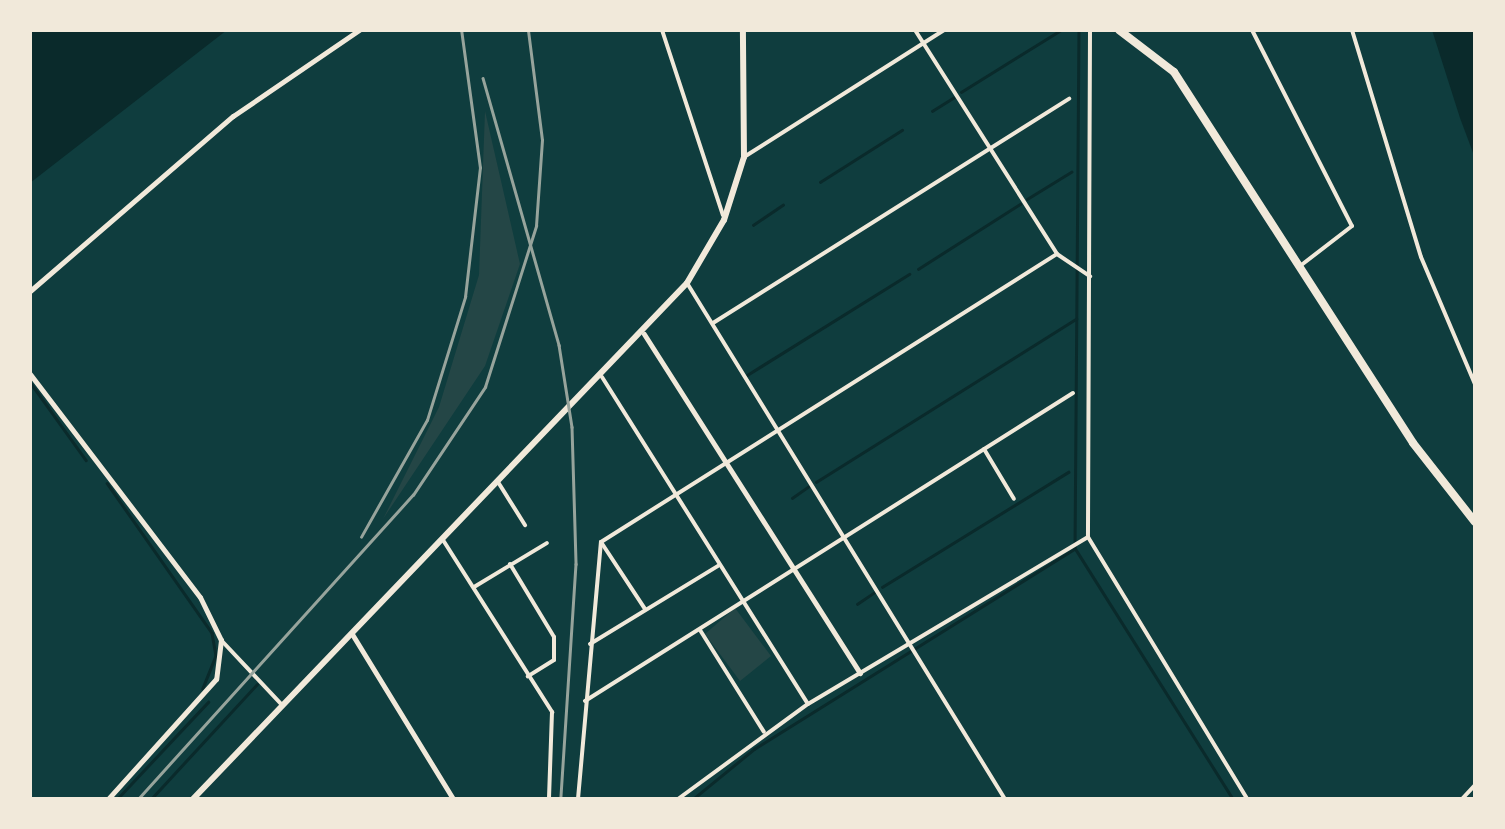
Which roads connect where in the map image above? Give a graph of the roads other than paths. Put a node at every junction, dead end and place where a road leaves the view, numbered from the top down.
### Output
1 (359, 30) edge
2 (662, 30) edge
3 (743, 30) edge
4 (914, 30) edge
5 (944, 30) edge
6 (1090, 30) edge
7 (1252, 30) edge
8 (1352, 30) edge
9 (1125, 31) edge
10 (923, 43) junction
11 (1069, 98) dead end
12 (991, 147) junction
13 (744, 157) junction
14 (724, 220) junction
15 (1057, 254) junction
16 (1300, 266) junction
17 (1088, 277) junction
18 (687, 283) junction
19 (30, 291) edge
20 (713, 324) junction
21 (644, 334) junction
22 (30, 374) edge
23 (602, 378) junction
24 (1475, 384) edge
25 (1073, 393) dead end
26 (779, 431) junction
27 (984, 449) junction
28 (727, 463) junction
29 (498, 482) junction
30 (675, 494) junction
31 (1014, 499) dead end
32 (1475, 522) edge
33 (525, 524) dead end
34 (846, 536) junction
35 (1086, 538) junction
36 (443, 540) junction
37 (601, 542) junction
38 (547, 543) dead end
39 (510, 564) junction
40 (718, 566) junction
41 (795, 568) junction
42 (474, 587) junction
43 (742, 602) junction
44 (646, 610) junction
45 (700, 629) junction
46 (352, 634) junction
47 (221, 640) junction
48 (588, 645) junction
49 (913, 645) junction
50 (860, 673) junction
51 (528, 676) junction
52 (585, 701) junction
53 (808, 704) junction
54 (282, 705) junction
55 (764, 732) junction
56 (1475, 785) edge
57 (108, 799) edge
58 (193, 799) edge
59 (453, 799) edge
60 (549, 799) edge
61 (578, 799) edge
62 (678, 799) edge
63 (1005, 799) edge
64 (1247, 799) edge
65 (1462, 799) edge

1 - 19 street
2 - 14 street
3 - 13 main road
4 - 10 street
5 - 10 street
6 - 17 street
7 - 16 street
8 - 24 street
9 - 16 highway
10 - 12 street
10 - 13 street
11 - 12 street
12 - 15 street
12 - 20 street
13 - 14 main road
14 - 18 main road
15 - 17 street
15 - 26 street
16 - 32 highway
17 - 35 street
18 - 20 street
18 - 21 main road
20 - 26 street
21 - 23 main road
21 - 28 street
22 - 47 street
23 - 29 main road
23 - 30 street
25 - 27 street
26 - 28 street
26 - 34 street
27 - 31 street
27 - 34 street
28 - 30 street
28 - 41 street
29 - 33 street
29 - 36 main road
30 - 37 street
30 - 40 street
34 - 41 street
34 - 49 street
35 - 49 street
35 - 64 street
36 - 42 street
36 - 46 main road
37 - 44 street
37 - 48 street
38 - 39 street
39 - 42 street
39 - 51 street
40 - 43 street
40 - 44 street
41 - 43 street
41 - 50 street
42 - 51 street
43 - 45 street
43 - 53 street
44 - 48 street
45 - 52 street
45 - 55 street
46 - 54 main road
46 - 59 street
47 - 54 street
47 - 57 street
48 - 52 street
49 - 50 street
49 - 63 street
50 - 53 street
51 - 60 street
52 - 61 street
53 - 55 street
54 - 58 main road
55 - 62 street
56 - 65 street

